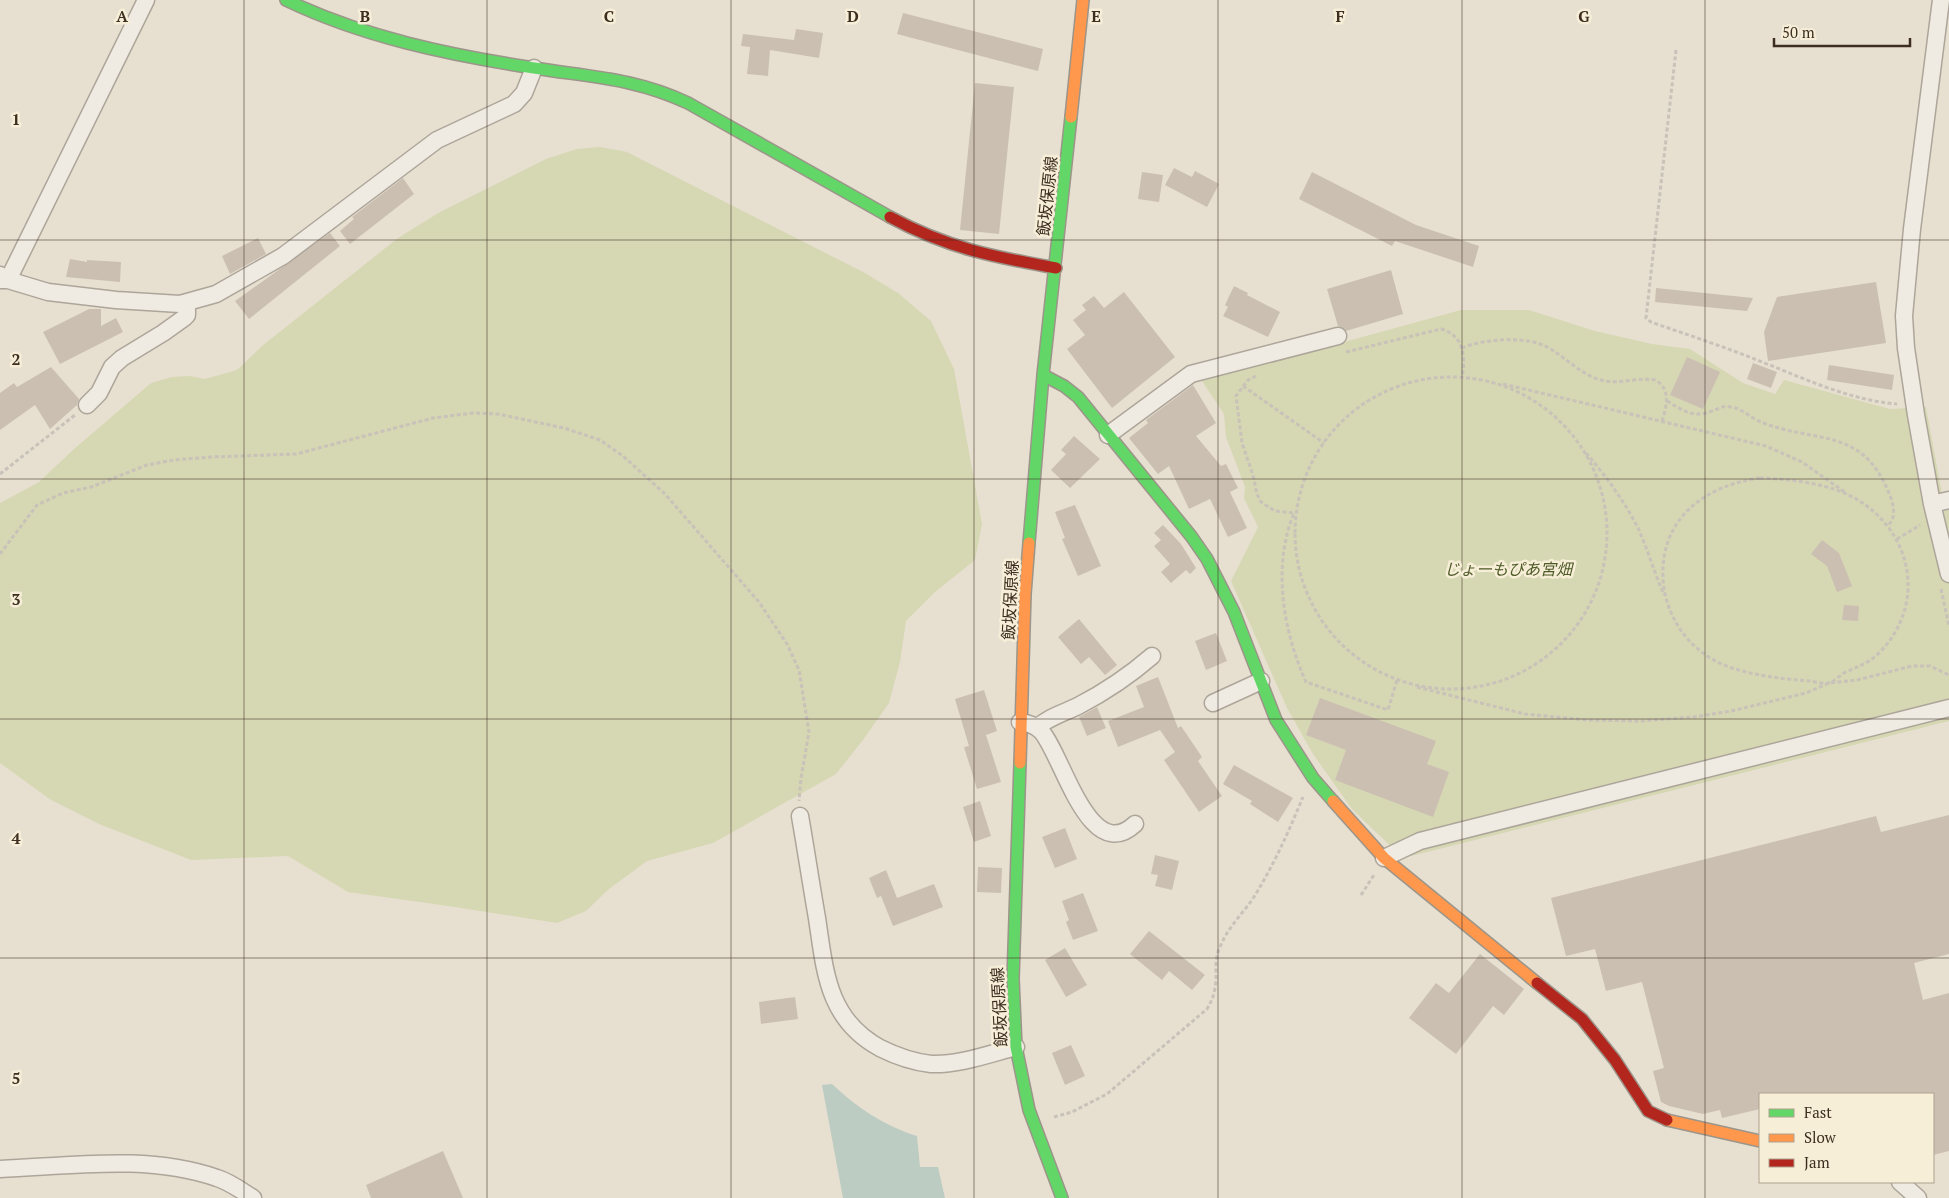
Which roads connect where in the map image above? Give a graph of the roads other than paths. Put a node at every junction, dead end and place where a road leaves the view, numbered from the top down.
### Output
1 (146, 0) edge
2 (286, 0) edge
3 (1084, 0) edge
4 (1941, 0) edge
5 (534, 68) junction
6 (1056, 268) junction
7 (3, 278) edge
8 (187, 302) junction
9 (1338, 336) dead end
10 (1043, 375) junction
11 (87, 405) road end
12 (1108, 435) junction
13 (1949, 500) edge
14 (1932, 504) junction
15 (1949, 574) edge
16 (1152, 656) dead end
17 (1261, 682) junction
18 (1213, 703) dead end
19 (1949, 708) edge
20 (1020, 722) junction
21 (1037, 728) junction
22 (800, 816) road end
23 (1135, 824) dead end
24 (1384, 858) junction
25 (1016, 1046) junction
26 (1759, 1141) edge
27 (0, 1169) edge
28 (1901, 1183) edge
29 (253, 1198) edge
30 (1062, 1198) edge
31 (1918, 1198) edge

1 - 7 street
2 - 5 street
3 - 6 street, 飯坂保原線
4 - 14 street
5 - 6 street
5 - 8 street
6 - 10 street, 飯坂保原線
7 - 8 street
8 - 11 street
9 - 12 street
10 - 12 street
10 - 20 street, 飯坂保原線
12 - 17 street
13 - 14 street
14 - 15 street
16 - 21 street
17 - 18 street
17 - 24 street
19 - 24 street
20 - 21 street
20 - 25 street, 飯坂保原線
21 - 23 street
22 - 25 street
24 - 26 street
25 - 30 street, 飯坂保原線
27 - 29 street
28 - 31 street

